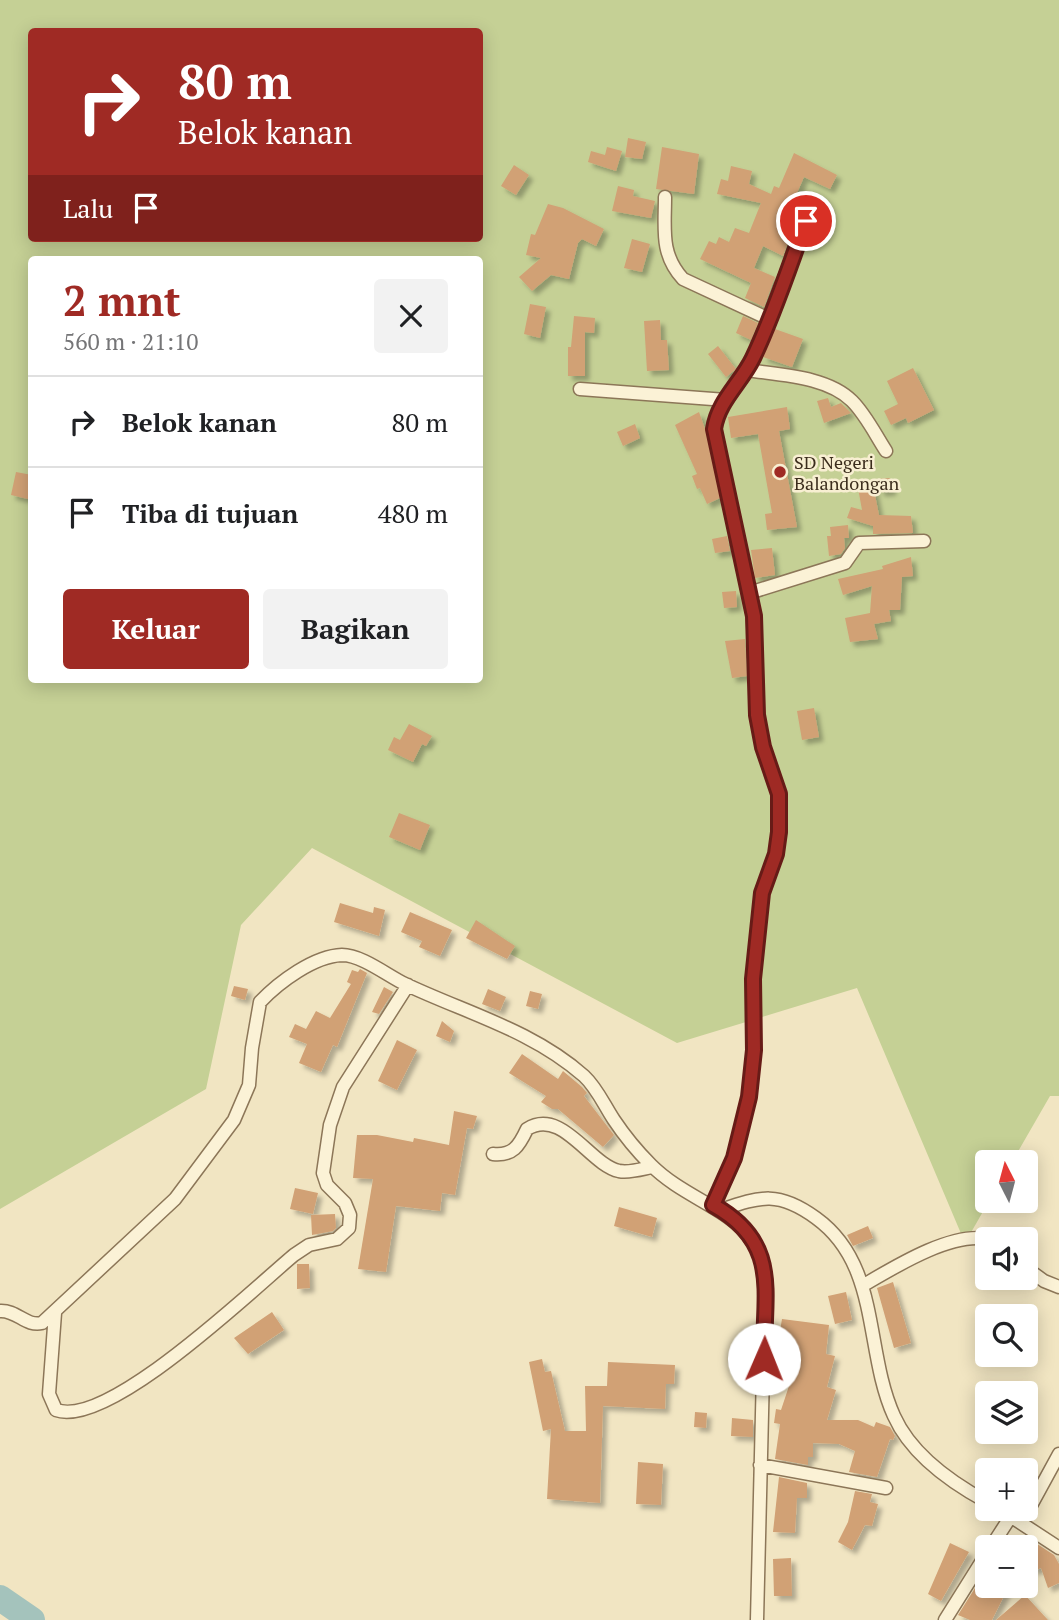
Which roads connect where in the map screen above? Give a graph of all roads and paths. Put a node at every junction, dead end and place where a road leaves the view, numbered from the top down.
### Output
1 (665, 197) dead end
2 (813, 202) dead end
3 (769, 318) junction
4 (747, 370) junction
5 (580, 389) dead end
6 (726, 400) junction
7 (886, 451) dead end
8 (925, 541) dead end
9 (749, 593) junction
10 (408, 985) junction
11 (493, 1154) dead end
12 (652, 1167) junction
13 (717, 1208) junction
14 (975, 1240) edge
15 (1038, 1277) edge
16 (862, 1286) junction
17 (1059, 1287) edge
18 (0, 1311) edge
19 (55, 1313) junction
20 (1059, 1454) edge
21 (760, 1465) junction
22 (1038, 1486) edge
23 (886, 1488) dead end
24 (975, 1495) edge
25 (1014, 1521) edge
26 (1019, 1521) edge
27 (1002, 1535) edge
28 (1059, 1548) edge
29 (975, 1572) edge
30 (757, 1620) edge
31 (945, 1620) edge

1 - 3 street
2 - 3 street
3 - 4 street
4 - 6 street
4 - 7 street
5 - 6 street
6 - 9 street
8 - 9 street
9 - 13 street
10 - 12 street
10 - 19 street
10 - 19 street
11 - 12 street
12 - 13 street
13 - 16 street
13 - 21 street
14 - 16 street
15 - 17 street
16 - 24 street
18 - 19 street
20 - 22 street
21 - 23 street
21 - 30 street
25 - 27 street
26 - 28 street
29 - 31 street

